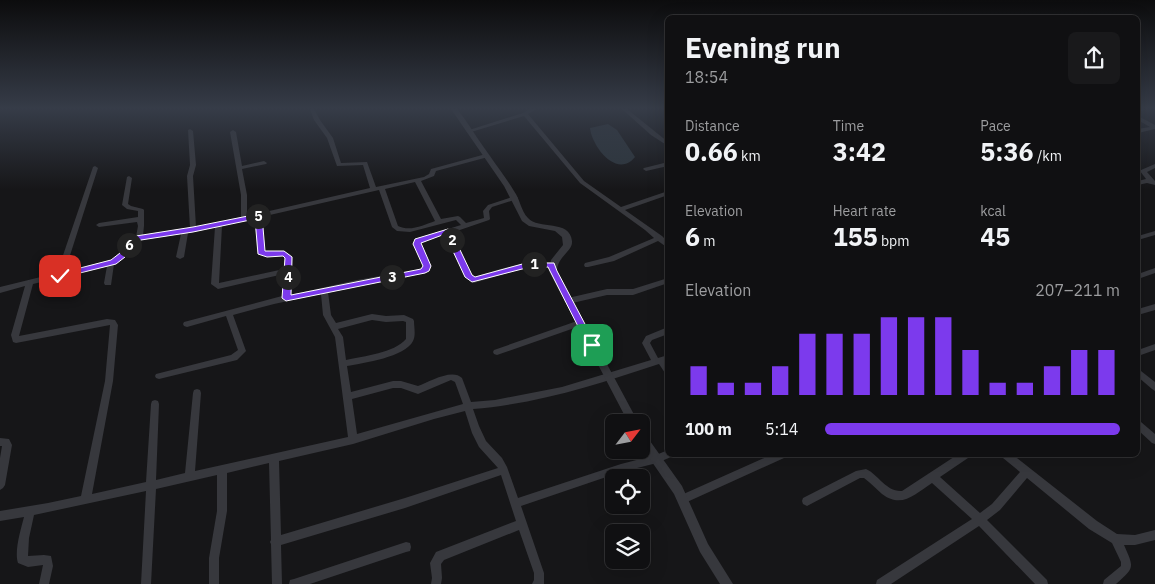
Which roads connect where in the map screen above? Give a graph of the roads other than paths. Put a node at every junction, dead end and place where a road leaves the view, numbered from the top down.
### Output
1 (190, 136) edge
2 (234, 136) edge
3 (329, 136) edge
4 (479, 136) edge
5 (545, 136) edge
6 (488, 158) junction
7 (264, 163) dead end
8 (665, 165) edge
9 (1155, 166) edge
10 (95, 168) dead end
11 (239, 168) junction
12 (646, 169) dead end
13 (1140, 171) edge
14 (129, 178) dead end
15 (418, 181) junction
16 (1153, 182) edge
17 (1140, 183) edge
18 (382, 189) junction
19 (374, 190) junction
20 (665, 194) edge
21 (515, 198) junction
22 (622, 209) junction
23 (259, 218) junction
24 (244, 219) junction
25 (141, 221) junction
26 (439, 222) junction
27 (219, 224) junction
28 (99, 225) dead end
29 (465, 226) junction
30 (193, 230) junction
31 (185, 231) junction
32 (448, 231) junction
33 (1155, 233) edge
34 (1140, 237) edge
35 (139, 238) junction
36 (660, 238) junction
37 (665, 243) edge
38 (180, 257) dead end
39 (552, 265) junction
40 (588, 265) dead end
41 (110, 266) junction
42 (1155, 270) edge
43 (288, 271) junction
44 (60, 276) junction
45 (1140, 276) edge
46 (665, 281) edge
47 (108, 283) dead end
48 (29, 286) junction
49 (0, 290) edge
50 (324, 291) junction
51 (286, 298) junction
52 (568, 301) junction
53 (1155, 307) edge
54 (1140, 311) edge
55 (229, 313) junction
56 (580, 323) junction
57 (187, 324) dead end
58 (333, 326) junction
59 (665, 331) edge
60 (1155, 347) edge
61 (498, 352) dead end
62 (1140, 352) edge
63 (661, 360) edge
64 (342, 364) junction
65 (1140, 375) edge
66 (159, 376) dead end
67 (609, 378) junction
68 (1155, 387) edge
69 (197, 393) dead end
70 (347, 397) junction
71 (155, 404) dead end
72 (469, 406) junction
73 (629, 414) edge
74 (1140, 427) edge
75 (353, 440) junction
76 (1155, 440) edge
77 (0, 442) edge
78 (650, 446) edge
79 (662, 457) edge
80 (776, 457) edge
81 (962, 457) edge
82 (1008, 457) edge
83 (274, 458) junction
84 (222, 469) junction
85 (504, 470) junction
86 (1026, 472) junction
87 (190, 476) junction
88 (933, 477) junction
89 (151, 484) junction
90 (0, 485) edge
91 (691, 495) junction
92 (86, 498) junction
93 (807, 501) dead end
94 (516, 503) junction
95 (30, 511) junction
96 (0, 516) edge
97 (980, 520) junction
98 (522, 524) junction
99 (1155, 535) edge
100 (1116, 539) junction
101 (275, 542) junction
102 (406, 547) dead end
103 (1112, 583) edge
104 (44, 584) edge
105 (146, 584) edge
106 (214, 584) edge
107 (277, 584) edge
108 (294, 584) edge
109 (436, 584) edge
110 (537, 584) edge
111 (727, 584) edge
112 (881, 584) edge
113 (1043, 584) edge

1 - 30 street
2 - 11 street
3 - 19 street
4 - 6 street
5 - 22 street
6 - 15 street
6 - 21 street
7 - 11 street
8 - 12 street
9 - 13 street
10 - 44 street
11 - 24 street
13 - 16 street
14 - 25 street
15 - 18 street
15 - 26 street
16 - 17 street
18 - 19 street
18 - 26 street
19 - 23 street
20 - 22 street
21 - 29 street
21 - 39 street
22 - 36 street
23 - 24 street
23 - 43 street
24 - 27 street
25 - 28 street
25 - 35 street
26 - 29 street
27 - 30 street
27 - 43 street
29 - 32 street
30 - 31 street
31 - 35 street
31 - 38 street
32 - 39 street
32 - 50 street
33 - 34 street
35 - 41 street
36 - 37 street
36 - 40 street
39 - 52 street
41 - 44 street
41 - 47 street
42 - 45 street
43 - 51 street
44 - 48 street
46 - 52 street
48 - 49 street
48 - 92 street
50 - 51 street
50 - 58 street
51 - 55 street
52 - 56 street
53 - 54 street
55 - 57 street
55 - 66 street
56 - 61 street
56 - 67 street
58 - 64 street
58 - 64 street
59 - 63 street
60 - 62 street
63 - 67 street
64 - 70 street
65 - 68 street
67 - 72 street
67 - 73 street
69 - 87 street
70 - 72 street
70 - 75 street
71 - 89 street
72 - 75 street
72 - 85 street
74 - 76 street
75 - 83 street
77 - 90 street
78 - 79 street
79 - 91 street
79 - 94 street
80 - 91 street
81 - 88 street
82 - 86 street
83 - 84 street
83 - 101 street
84 - 87 street
84 - 106 street
85 - 94 street
85 - 101 street
86 - 97 street
86 - 100 street
87 - 89 street
88 - 93 street
88 - 97 street
89 - 92 street
89 - 105 street
91 - 111 street
92 - 95 street
94 - 98 street
95 - 96 street
95 - 104 street
97 - 112 street
97 - 113 street
98 - 109 street
98 - 110 street
99 - 100 street
100 - 103 street
101 - 107 street
102 - 108 street

